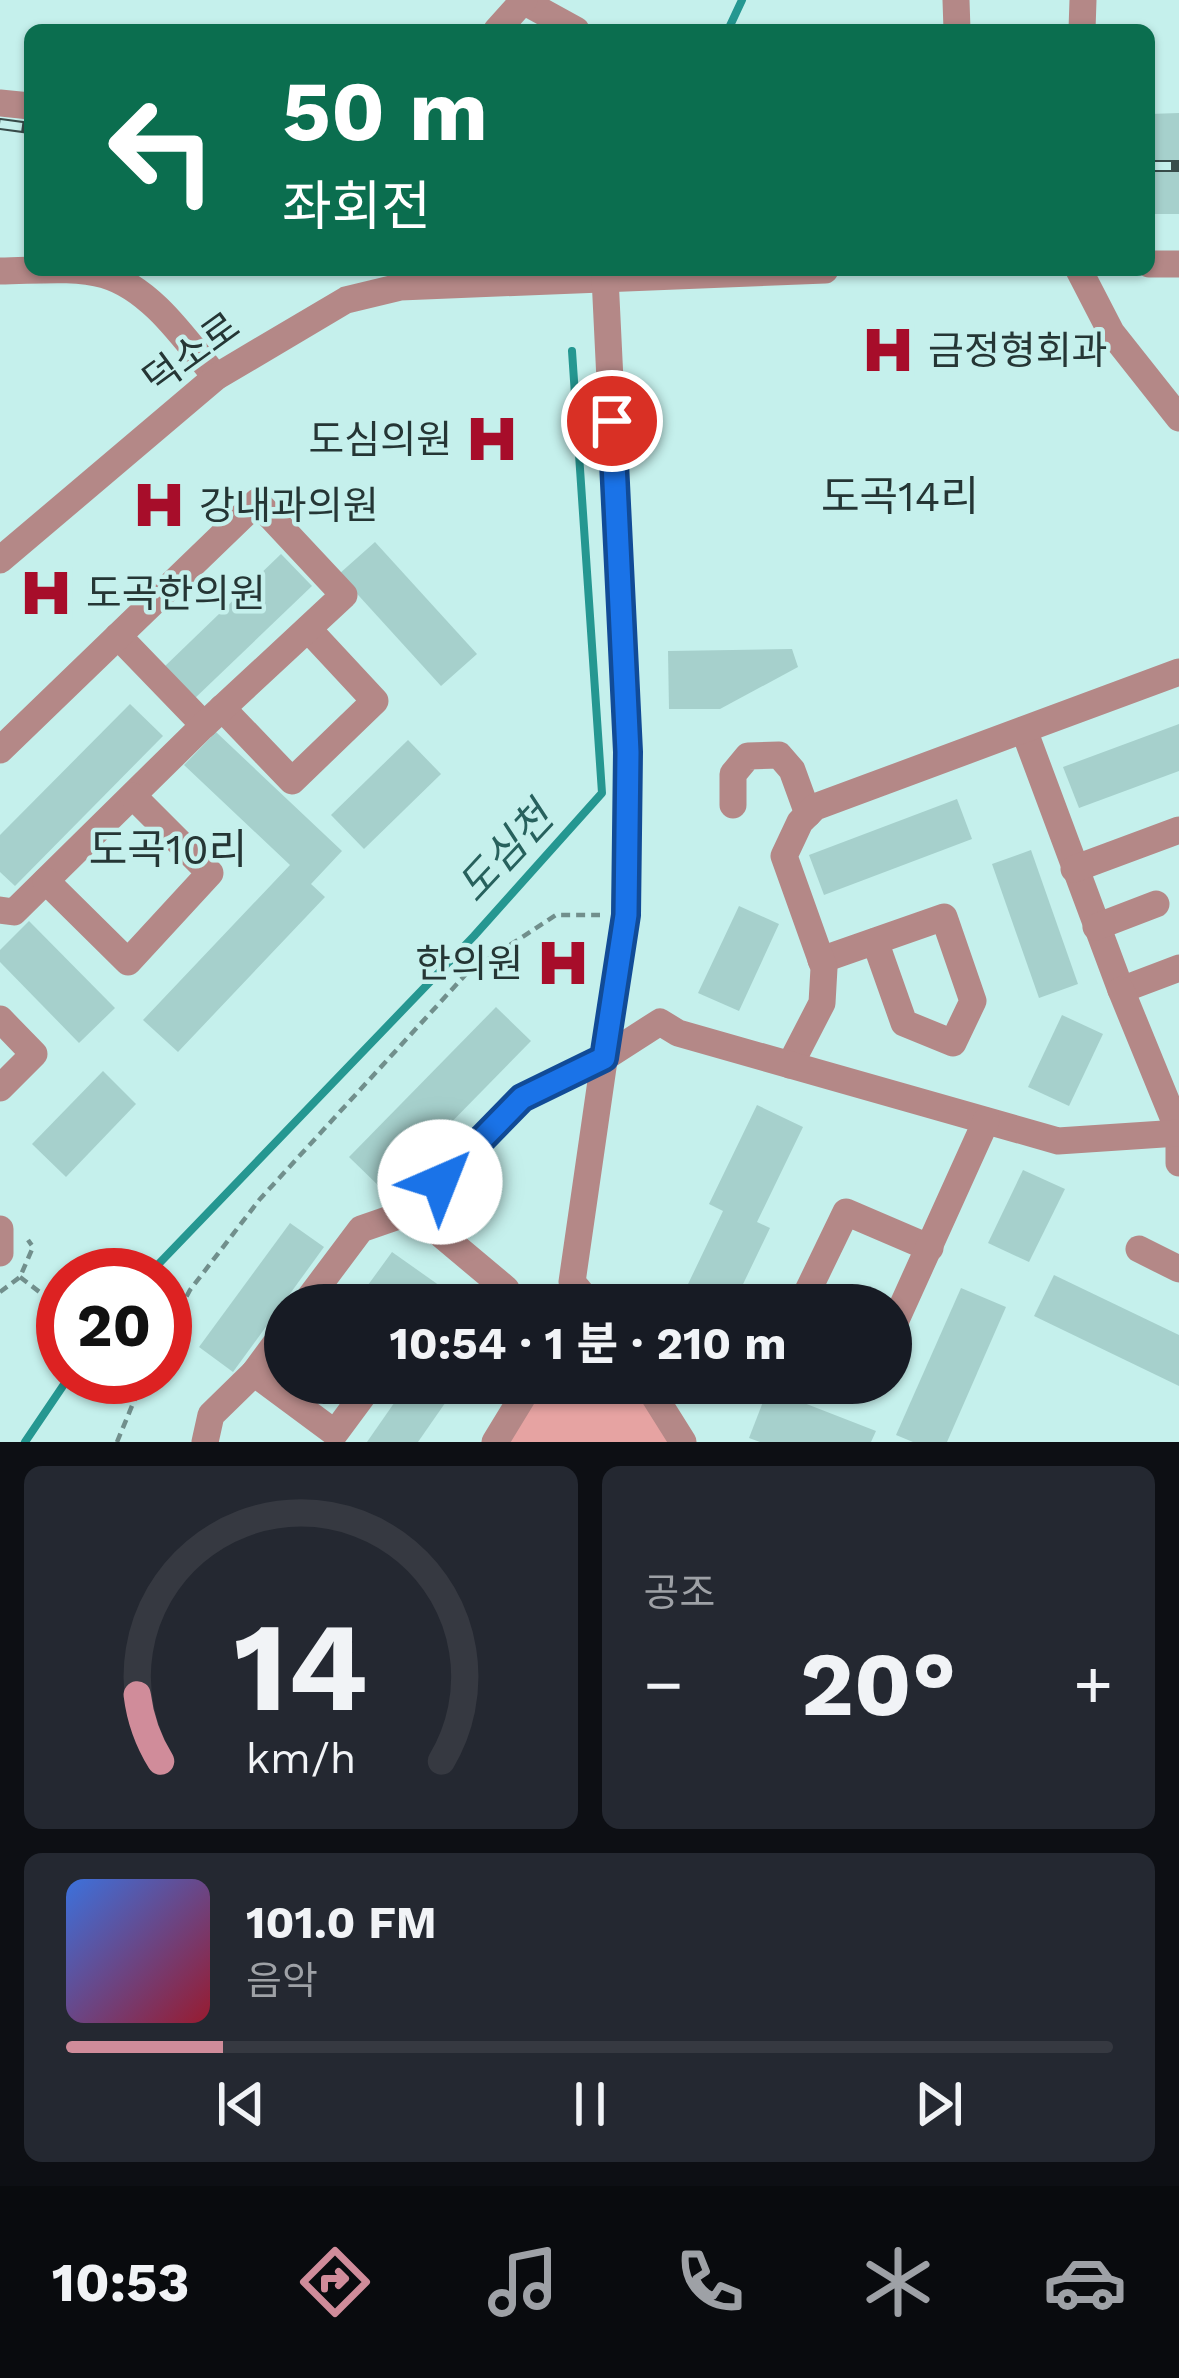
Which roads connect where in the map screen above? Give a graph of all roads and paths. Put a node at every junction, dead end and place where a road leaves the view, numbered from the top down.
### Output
1 (524, 1) edge
2 (503, 24) edge
3 (565, 24) edge
4 (109, 276) edge
5 (349, 276) edge
6 (505, 276) edge
7 (659, 276) edge
8 (1082, 276) edge
9 (604, 278) junction
10 (346, 300) junction
11 (216, 377) junction
12 (1179, 418) edge
13 (0, 560) edge
14 (308, 629) junction
15 (118, 636) junction
16 (1179, 672) edge
17 (213, 716) junction
18 (1024, 730) junction
19 (0, 750) edge
20 (133, 796) junction
21 (733, 805) dead end
22 (808, 814) junction
23 (1179, 830) edge
24 (1074, 869) junction
25 (46, 881) junction
26 (626, 904) junction
27 (1156, 904) dead end
28 (0, 908) edge
29 (1096, 926) junction
30 (875, 941) junction
31 (821, 959) junction
32 (1179, 968) edge
33 (1120, 990) junction
34 (0, 1019) edge
35 (604, 1058) junction
36 (790, 1065) junction
37 (0, 1088) edge
38 (986, 1120) junction
39 (1179, 1135) edge
40 (1179, 1163) edge
41 (413, 1211) junction
42 (0, 1229) edge
43 (930, 1248) junction
44 (1139, 1249) dead end
45 (0, 1253) edge
46 (1179, 1269) edge
47 (320, 1284) edge
48 (501, 1284) edge
49 (570, 1284) edge
50 (811, 1284) edge
51 (912, 1286) edge
52 (192, 1287) edge
53 (36, 1289) edge
54 (0, 1292) edge
55 (264, 1359) edge
56 (254, 1373) junction
57 (264, 1380) edge
58 (133, 1404) edge
59 (295, 1404) edge
60 (356, 1404) edge
61 (518, 1404) edge
62 (659, 1404) edge
63 (117, 1442) edge
64 (205, 1442) edge
65 (495, 1442) edge
66 (683, 1442) edge

1 - 2 street
1 - 3 street
4 - 11 street
5 - 10 street
6 - 9 street, 덕소로
6 - 10 street, 덕소로
7 - 9 street, 덕소로
8 - 12 street
9 - 26 street
10 - 11 street, 덕소로
11 - 13 street, 덕소로
14 - 15 street
14 - 17 street
14 - 17 street
15 - 17 street
15 - 19 street
16 - 18 street
17 - 20 street
18 - 22 street
18 - 24 street
20 - 25 street
20 - 25 street
21 - 22 street
22 - 31 street
23 - 24 street
24 - 29 street
25 - 28 street
26 - 35 street
26 - 52 path
27 - 29 street
29 - 33 street
30 - 30 street
30 - 31 street
31 - 36 street
32 - 33 street
33 - 39 street
34 - 37 street
35 - 36 street
35 - 41 street
35 - 49 street
36 - 38 street
38 - 39 street
38 - 43 street
39 - 40 street
41 - 47 street
41 - 48 street
42 - 45 street
43 - 50 street
43 - 51 street
44 - 46 street
53 - 54 path
55 - 56 street
56 - 57 street
56 - 64 street
58 - 63 path
59 - 60 street
61 - 65 street
62 - 66 street

